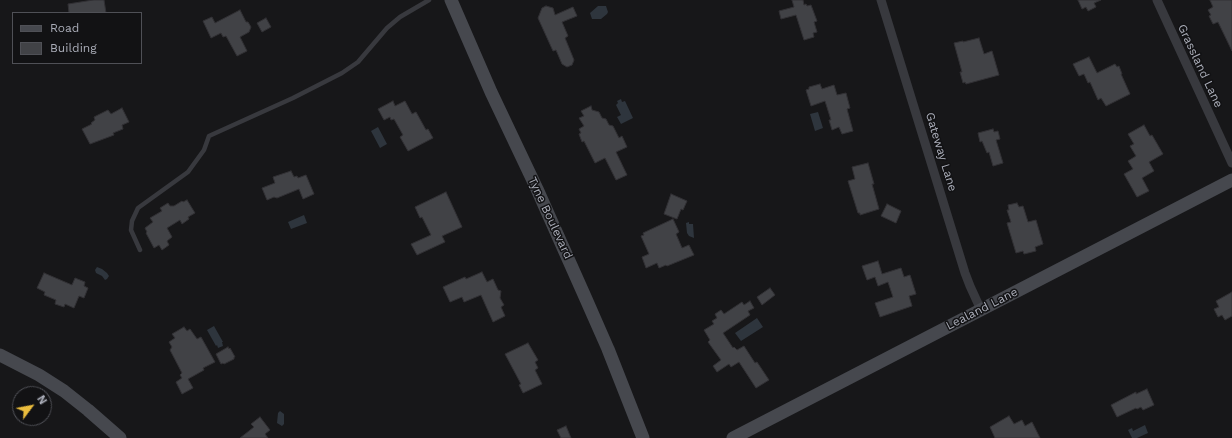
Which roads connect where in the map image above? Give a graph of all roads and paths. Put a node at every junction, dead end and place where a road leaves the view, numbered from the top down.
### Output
1 (429, 0) edge
2 (451, 0) edge
3 (881, 0) edge
4 (1157, 0) edge
5 (1232, 163) edge
6 (1232, 180) edge
7 (140, 250) dead end
8 (981, 310) junction
9 (0, 355) edge
10 (120, 438) edge
11 (643, 438) edge
12 (733, 438) edge

1 - 7 lane
2 - 11 street, Tyne Boulevard
3 - 8 street, Gateway Lane
4 - 5 street, Grassland Lane
6 - 8 street, Lealand Lane
8 - 12 street, Lealand Lane
9 - 10 street

